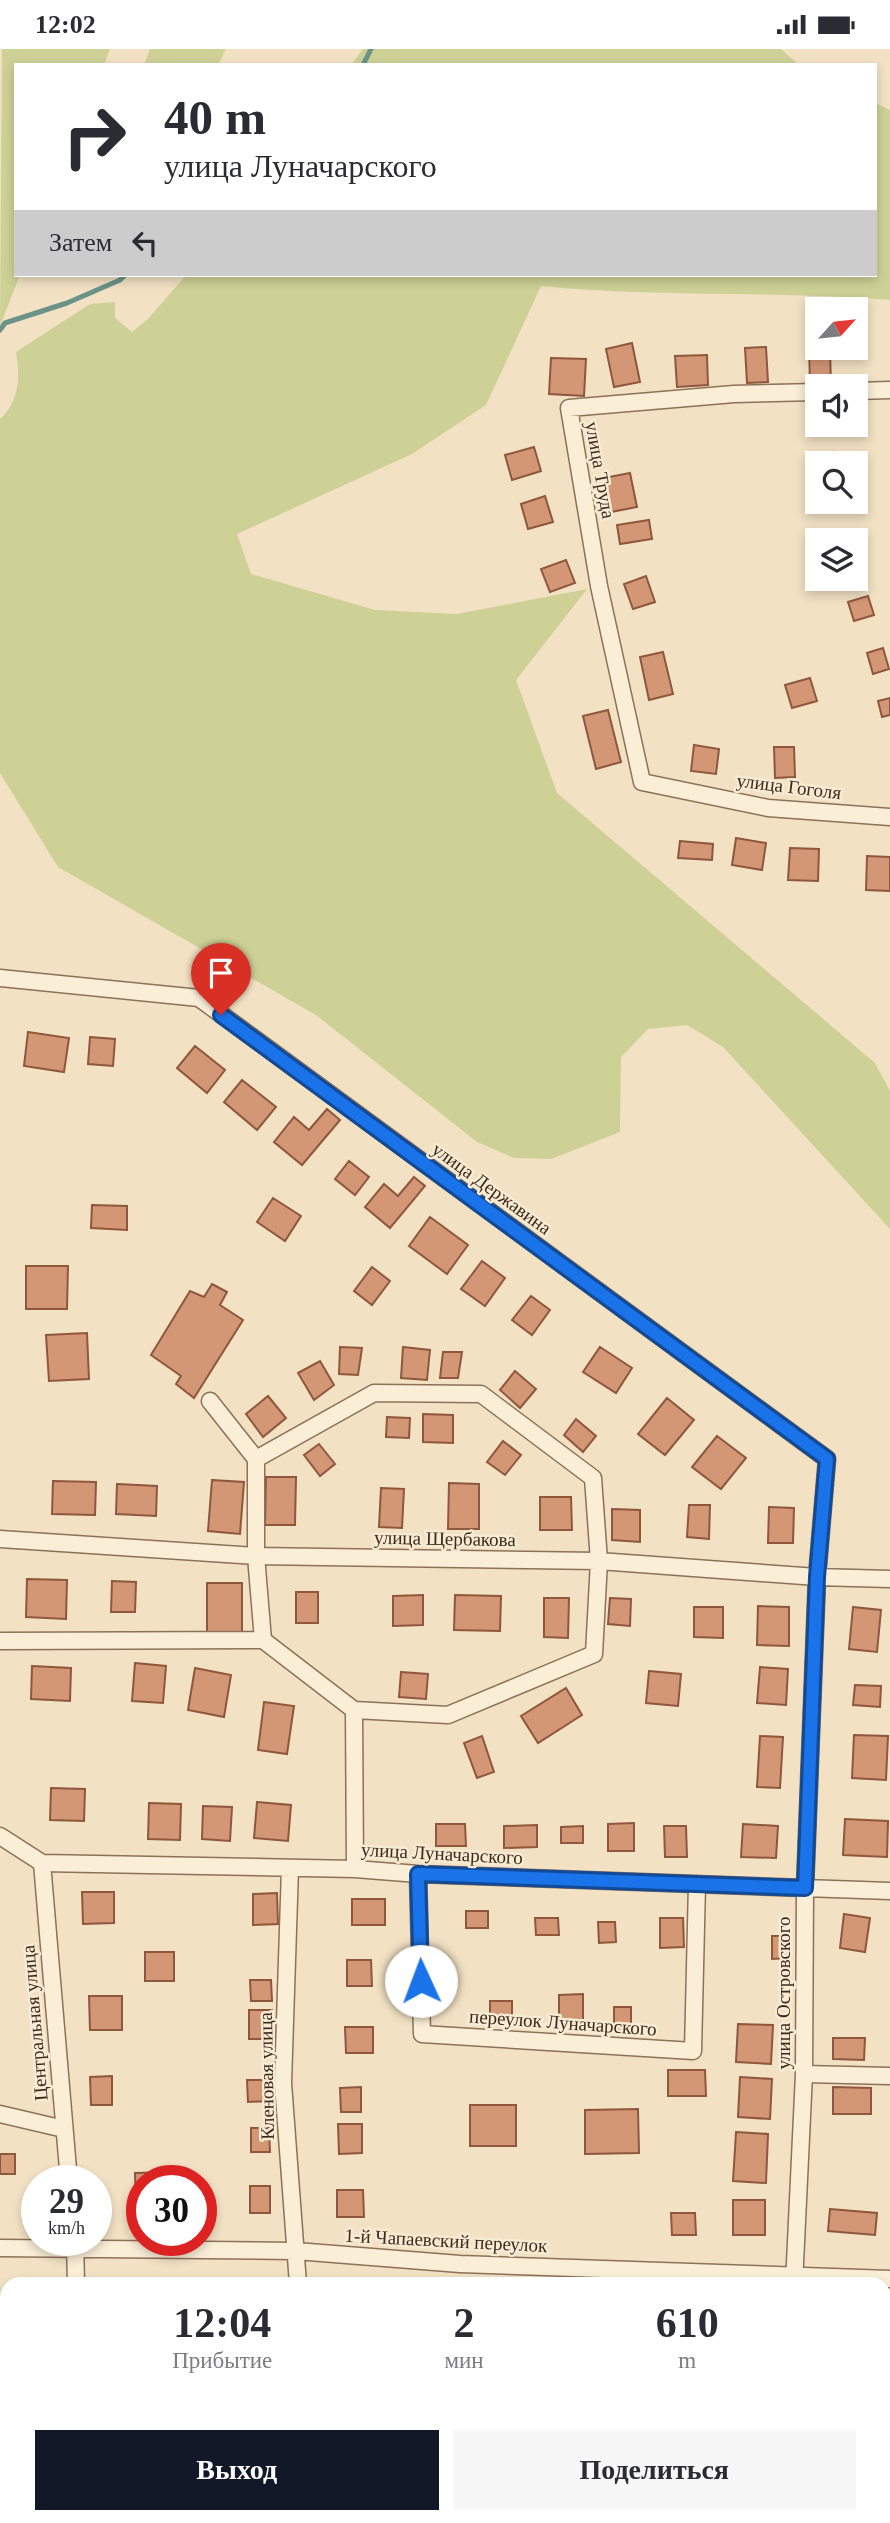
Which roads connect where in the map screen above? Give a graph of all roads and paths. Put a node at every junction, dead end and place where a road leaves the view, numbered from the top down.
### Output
1 (890, 390) edge
2 (868, 391) edge
3 (805, 392) edge
4 (642, 782) joint
5 (890, 817) edge
6 (0, 978) edge
7 (210, 1401) dead end
8 (256, 1459) junction
9 (0, 1539) edge
10 (256, 1556) junction
11 (599, 1561) junction
12 (817, 1577) junction
13 (890, 1580) edge
14 (263, 1640) junction
15 (0, 1641) edge
16 (354, 1710) junction
17 (0, 1836) edge
18 (42, 1863) junction
19 (290, 1868) junction
20 (355, 1869) junction
21 (418, 1874) junction
22 (697, 1884) junction
23 (805, 1888) junction
24 (890, 1891) edge
25 (804, 2074) junction
26 (890, 2076) edge
27 (0, 2114) edge
28 (64, 2129) junction
29 (67, 2165) edge
30 (112, 2246) edge
31 (21, 2247) edge
32 (0, 2248) edge
33 (296, 2251) junction
34 (75, 2256) edge
35 (76, 2277) edge
36 (298, 2277) edge
37 (749, 2277) edge
38 (794, 2277) edge

1 - 2 street
3 - 4 street, улица Труда
4 - 5 street, улица Гоголя
6 - 12 street, улица Державина
7 - 8 street
8 - 10 street
8 - 11 street
9 - 10 street, улица Щербакова
10 - 11 street, улица Щербакова
10 - 14 street
11 - 12 street, улица Щербакова
11 - 16 street
12 - 13 street, улица Щербакова
12 - 23 street, улица Островского
14 - 15 street
14 - 16 street
16 - 20 street
17 - 18 street
18 - 19 street, улица Луначарского
18 - 28 street, Центральная улица
19 - 20 street, улица Луначарского
19 - 33 street, Кленовая улица
20 - 21 street, улица Луначарского
21 - 22 street, улица Луначарского
21 - 22 street, переулок Луначарского
22 - 23 street, улица Луначарского
23 - 24 street, улица Луначарского
23 - 25 street, улица Островского
25 - 26 street
25 - 38 street, улица Островского
27 - 28 street
28 - 29 street, Центральная улица
30 - 33 street, 1-й Чапаевский переулок
31 - 32 street, 1-й Чапаевский переулок
33 - 36 street, Кленовая улица
33 - 37 street, 1-й Чапаевский переулок
34 - 35 street

